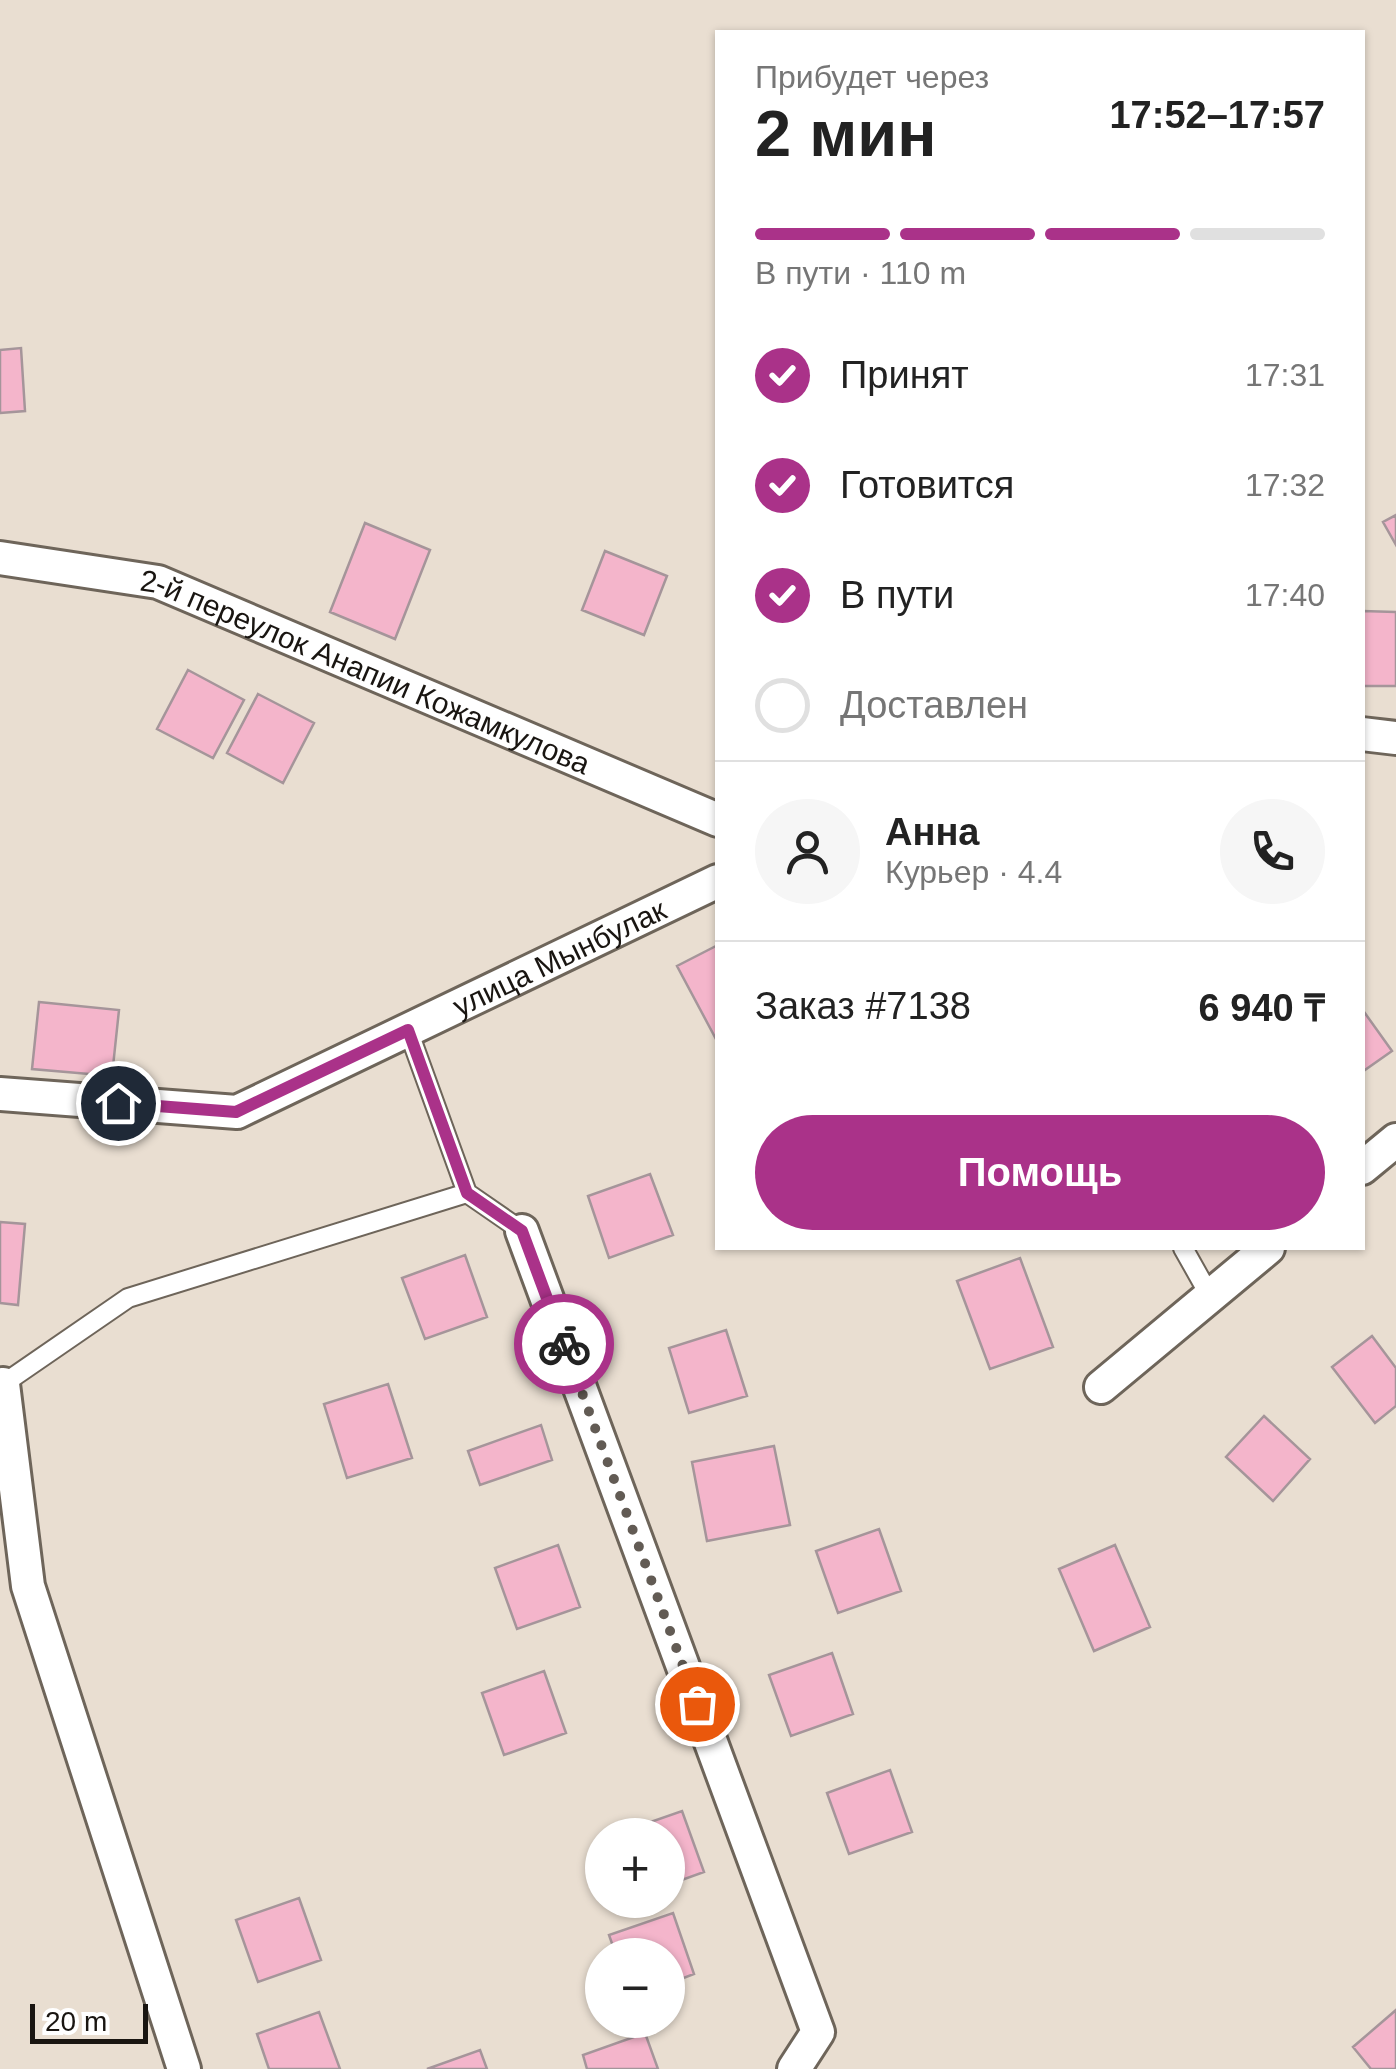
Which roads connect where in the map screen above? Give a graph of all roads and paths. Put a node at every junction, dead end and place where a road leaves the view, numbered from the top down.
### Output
1 (0, 558) edge
2 (1365, 734) edge
3 (1396, 738) edge
4 (715, 819) edge
5 (715, 883) edge
6 (408, 1030) junction
7 (0, 1094) edge
8 (1396, 1140) edge
9 (1365, 1166) edge
10 (467, 1193) junction
11 (522, 1231) joint
12 (1184, 1250) edge
13 (1266, 1250) edge
14 (1210, 1296) junction
15 (3, 1384) joint
16 (1101, 1388) dead end
17 (184, 2069) edge
18 (794, 2069) edge

1 - 4 street, 2-й переулок Анапии Кожамкулова
2 - 3 street
5 - 6 street, улица Мынбулак
6 - 7 street, улица Мынбулак
6 - 10 lane
8 - 9 street
10 - 11 lane
10 - 15 lane
11 - 18 street
12 - 14 lane
13 - 14 street
14 - 16 street
15 - 17 street

